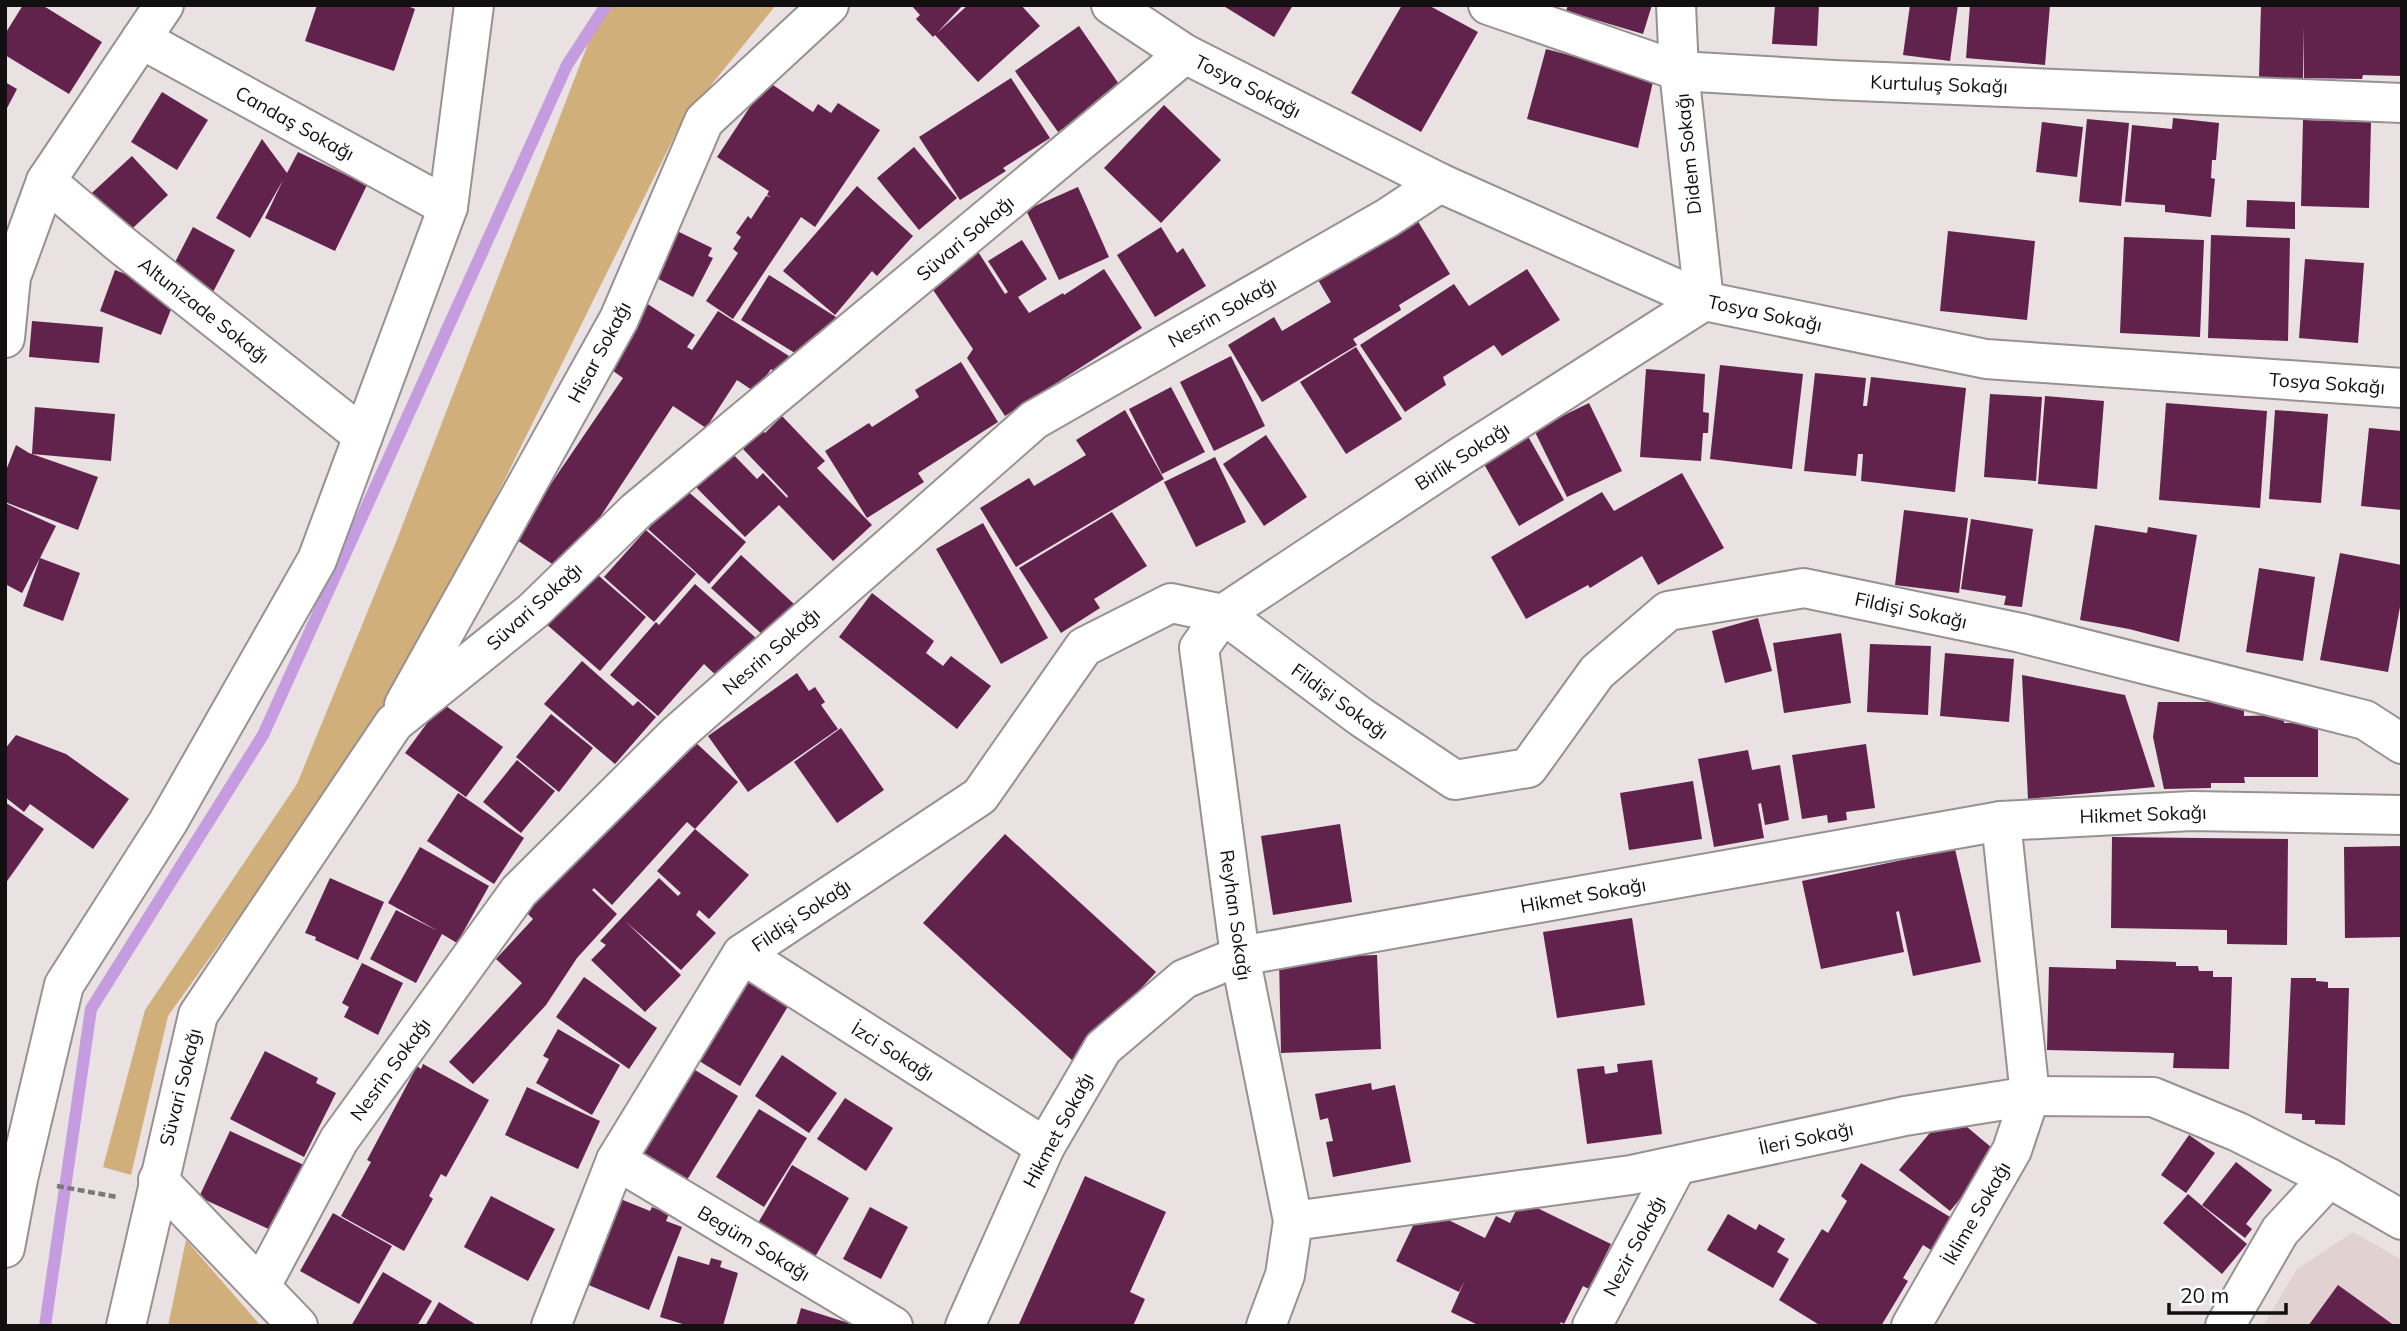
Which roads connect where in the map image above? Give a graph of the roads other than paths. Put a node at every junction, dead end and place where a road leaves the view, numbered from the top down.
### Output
1 (164, 5) edge
2 (474, 5) edge
3 (829, 5) edge
4 (1111, 5) edge
5 (1488, 5) edge
6 (1676, 5) edge
7 (141, 39) junction
8 (1185, 54) junction
9 (1679, 71) junction
10 (2402, 103) edge
11 (46, 181) junction
12 (1440, 183) junction
13 (448, 207) junction
14 (1704, 302) junction
15 (5, 338) edge
16 (2402, 388) edge
17 (363, 436) junction
18 (1223, 614) junction
19 (394, 723) junction
20 (2402, 744) edge
21 (2402, 815) edge
22 (2001, 821) junction
23 (742, 954) junction
24 (1240, 956) junction
25 (2030, 1096) junction
26 (1045, 1147) junction
27 (616, 1160) junction
28 (1676, 1167) junction
29 (2329, 1178) junction
30 (25, 1179) edge
31 (158, 1180) junction
32 (2402, 1220) edge
33 (1293, 1221) junction
34 (5, 1248) edge
35 (261, 1286) junction
36 (125, 1326) edge
37 (298, 1326) edge
38 (551, 1326) edge
39 (892, 1326) edge
40 (965, 1326) edge
41 (1266, 1326) edge
42 (1592, 1326) edge
43 (1911, 1326) edge
44 (2225, 1326) edge

1 - 7 street
2 - 13 street
3 - 19 street, Hisar Sokağı
4 - 8 street, Tosya Sokağı
5 - 9 street, Kurtuluş Sokağı
6 - 9 street, Didem Sokağı
7 - 11 street
7 - 13 street, Candaş Sokağı
8 - 12 street, Tosya Sokağı
8 - 19 street, Süvari Sokağı
9 - 10 street, Kurtuluş Sokağı
9 - 14 street, Didem Sokağı
11 - 15 street
11 - 17 street, Altunizade Sokağı
12 - 14 street, Tosya Sokağı
12 - 35 street, Nesrin Sokağı
13 - 17 street
14 - 16 street, Tosya Sokağı
14 - 18 street, Birlik Sokağı
17 - 30 street
18 - 20 street, Fildişi Sokağı
18 - 23 street, Fildişi Sokağı
18 - 24 street, Reyhan Sokağı
19 - 31 street, Süvari Sokağı
21 - 22 street, Hikmet Sokağı
22 - 24 street, Hikmet Sokağı
22 - 25 street
23 - 26 street, İzci Sokağı
23 - 27 street, Fildişi Sokağı
24 - 26 street, Hikmet Sokağı
24 - 33 street, Reyhan Sokağı
25 - 28 street, İleri Sokağı
25 - 29 street, İleri Sokağı
25 - 43 street, İklime Sokağı
26 - 40 street, Hikmet Sokağı
27 - 38 street, Fildişi Sokağı
27 - 39 street, Begüm Sokağı
28 - 33 street, İleri Sokağı
28 - 42 street, Nezir Sokağı
29 - 32 street, İleri Sokağı
29 - 44 street
30 - 34 street
31 - 35 street
31 - 36 street, Süvari Sokağı
33 - 41 street
35 - 37 street

